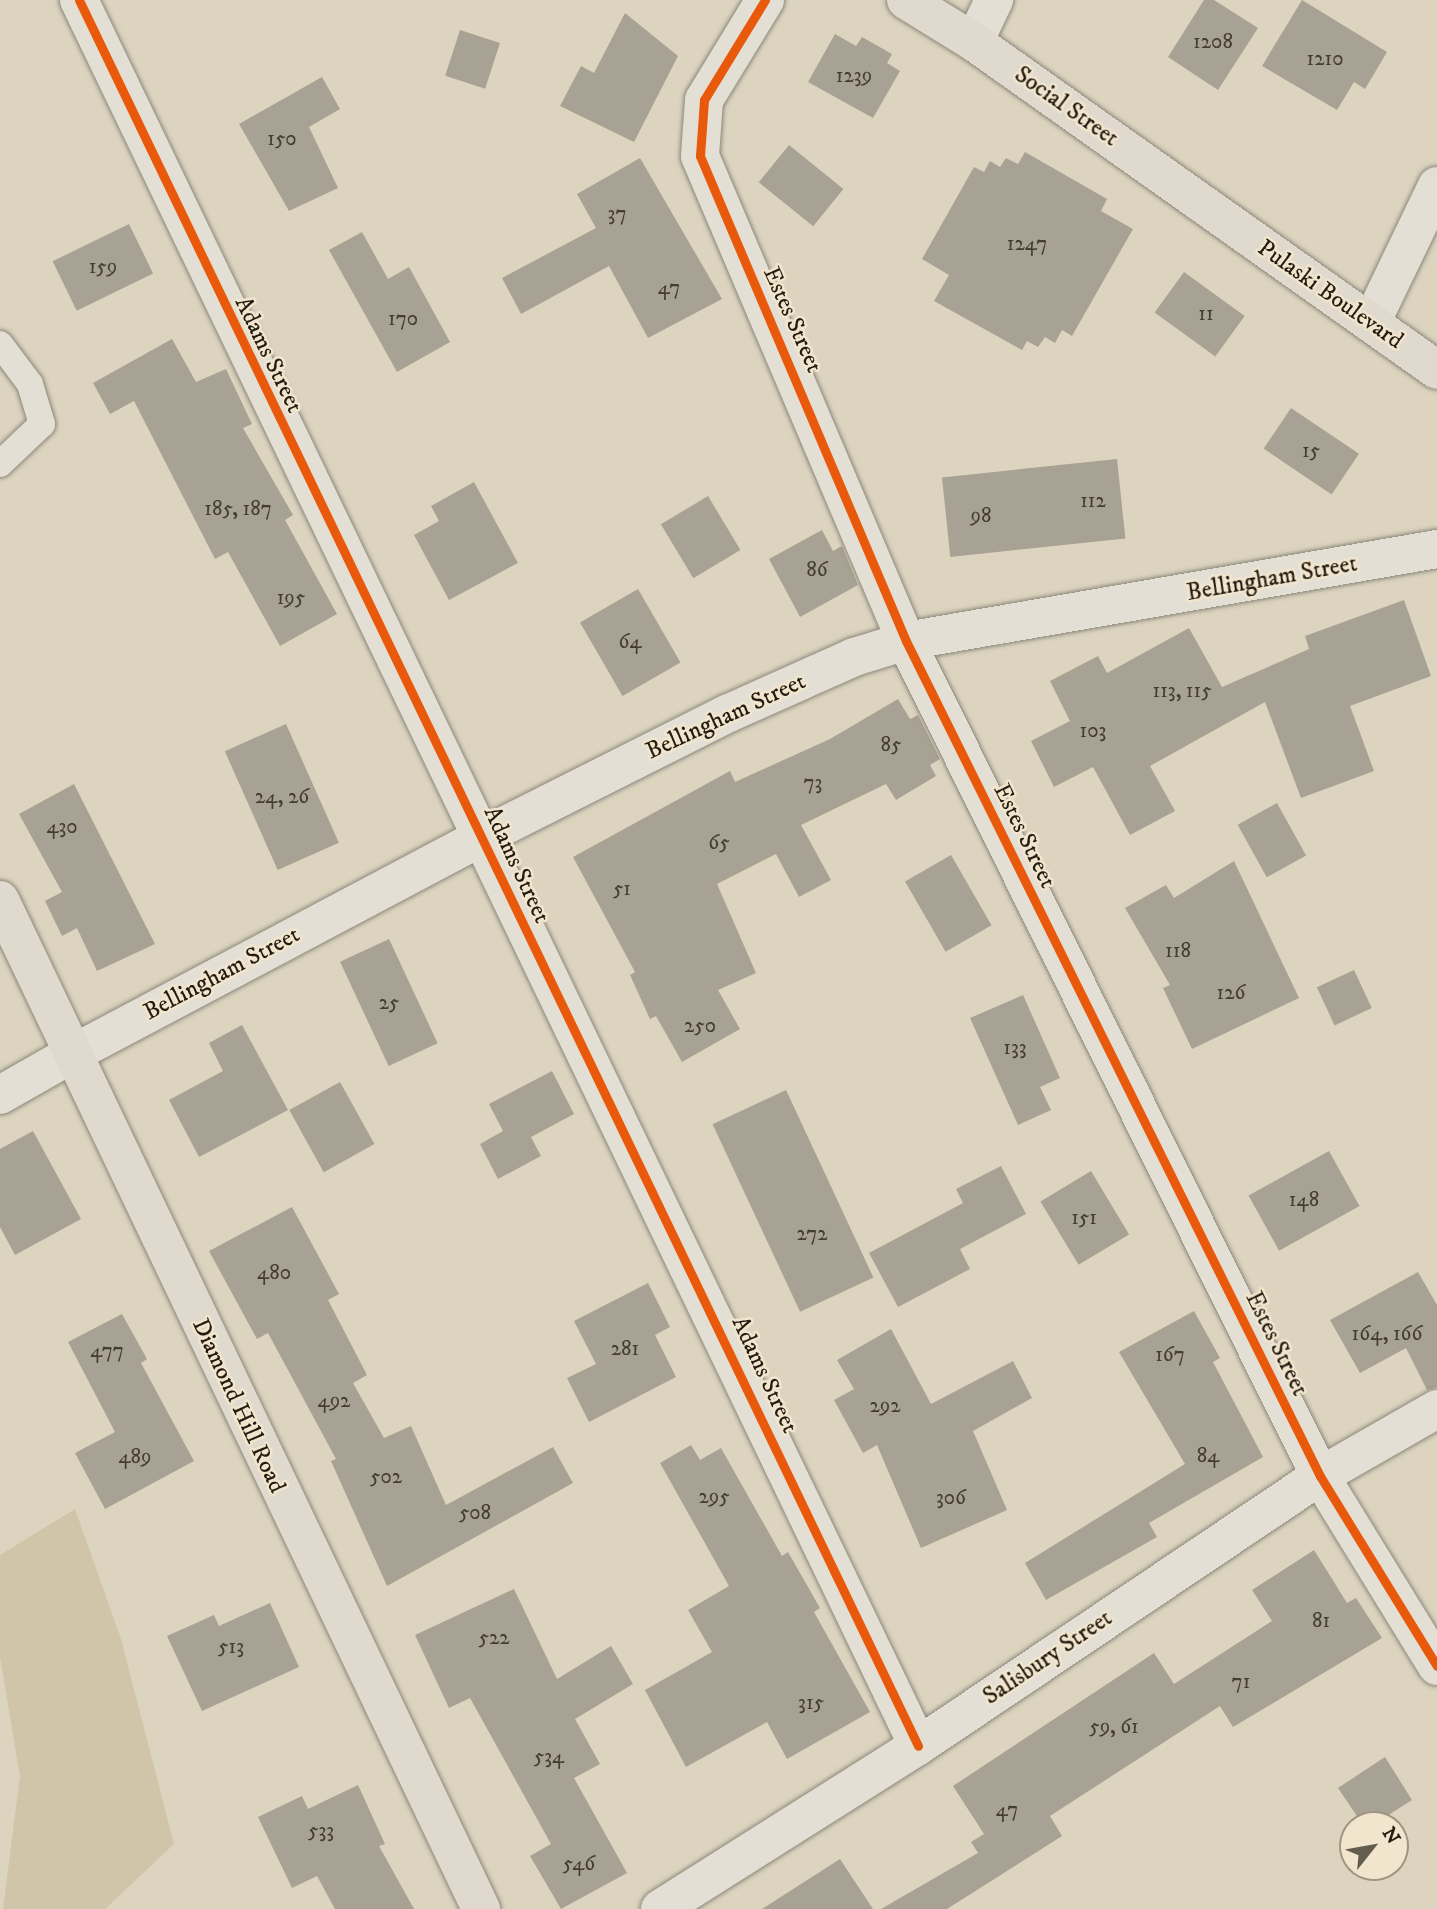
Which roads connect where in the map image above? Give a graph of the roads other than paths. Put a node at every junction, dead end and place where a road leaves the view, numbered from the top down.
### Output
1 (79, 0) edge
2 (765, 0) edge
3 (906, 0) edge
4 (994, 0) edge
5 (974, 42) junction
6 (1437, 186) edge
7 (1223, 220) joint
8 (1371, 323) junction
9 (0, 344) edge
10 (1437, 370) edge
11 (0, 464) edge
12 (1435, 555) edge
13 (906, 641) junction
14 (482, 837) junction
15 (0, 900) edge
16 (74, 1052) junction
17 (0, 1095) edge
18 (1437, 1409) edge
19 (1320, 1476) junction
20 (1437, 1666) edge
21 (918, 1746) junction
22 (481, 1909) edge
23 (660, 1909) edge

1 - 14 street, Adams Street
2 - 13 street, Estes Street
3 - 5 main road, Social Street
4 - 5 street
5 - 7 main road, Social Street
6 - 8 street
7 - 8 main road, Pulaski Boulevard
8 - 10 main road, Pulaski Boulevard
9 - 11 lane
12 - 13 street, Bellingham Street
13 - 14 street, Bellingham Street
13 - 19 street, Estes Street
14 - 16 street, Bellingham Street
14 - 21 street, Adams Street
15 - 16 main road, Diamond Hill Road
16 - 17 street, Bellingham Street
16 - 22 main road, Diamond Hill Road
18 - 19 street, Salisbury Street
19 - 20 street, Estes Street
19 - 21 street, Salisbury Street
21 - 23 street, Salisbury Street

